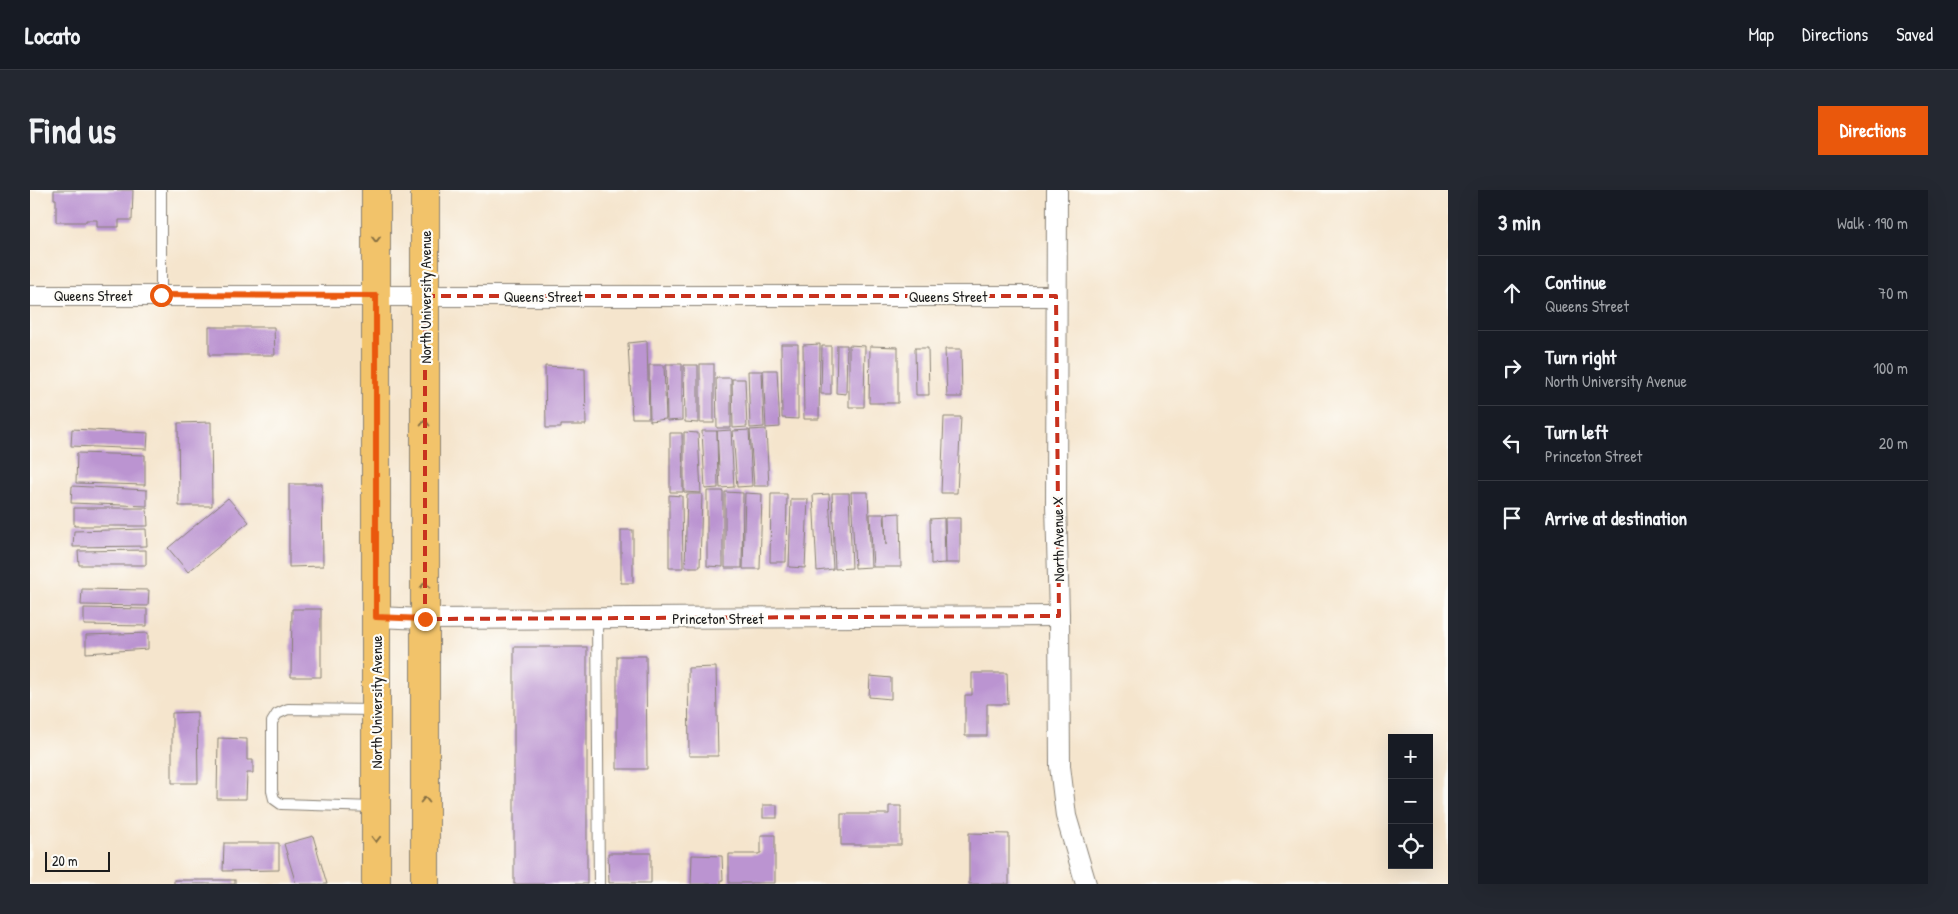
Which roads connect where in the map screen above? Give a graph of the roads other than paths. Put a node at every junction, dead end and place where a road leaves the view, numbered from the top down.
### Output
1 (161, 190) edge
2 (376, 190) edge
3 (425, 190) edge
4 (1057, 190) edge
5 (161, 295) junction
6 (30, 296) edge
7 (376, 296) junction
8 (425, 296) junction
9 (1056, 296) junction
10 (1059, 616) junction
11 (376, 617) junction
12 (598, 618) junction
13 (425, 619) junction
14 (376, 710) junction
15 (376, 808) junction
16 (376, 884) edge
17 (425, 884) edge
18 (599, 884) edge
19 (1086, 884) edge

1 - 5 lane
2 -> 7 main road, North University Avenue
3 - 8 main road, North University Avenue
4 - 9 street, North Avenue X
5 - 6 street, Queens Street
5 - 7 street, Queens Street
7 - 8 street, Queens Street
7 - 11 main road, North University Avenue
8 - 9 street, Queens Street
13 -> 8 main road, North University Avenue
9 - 10 street, North Avenue X
10 - 12 street, Princeton Street
10 - 19 street, North Avenue X
11 - 13 street, Princeton Street
11 - 14 main road, North University Avenue
12 - 13 street, Princeton Street
12 - 18 lane
17 -> 13 main road, North University Avenue
14 - 15 main road, North University Avenue
14 - 15 lane
15 -> 16 main road, North University Avenue

